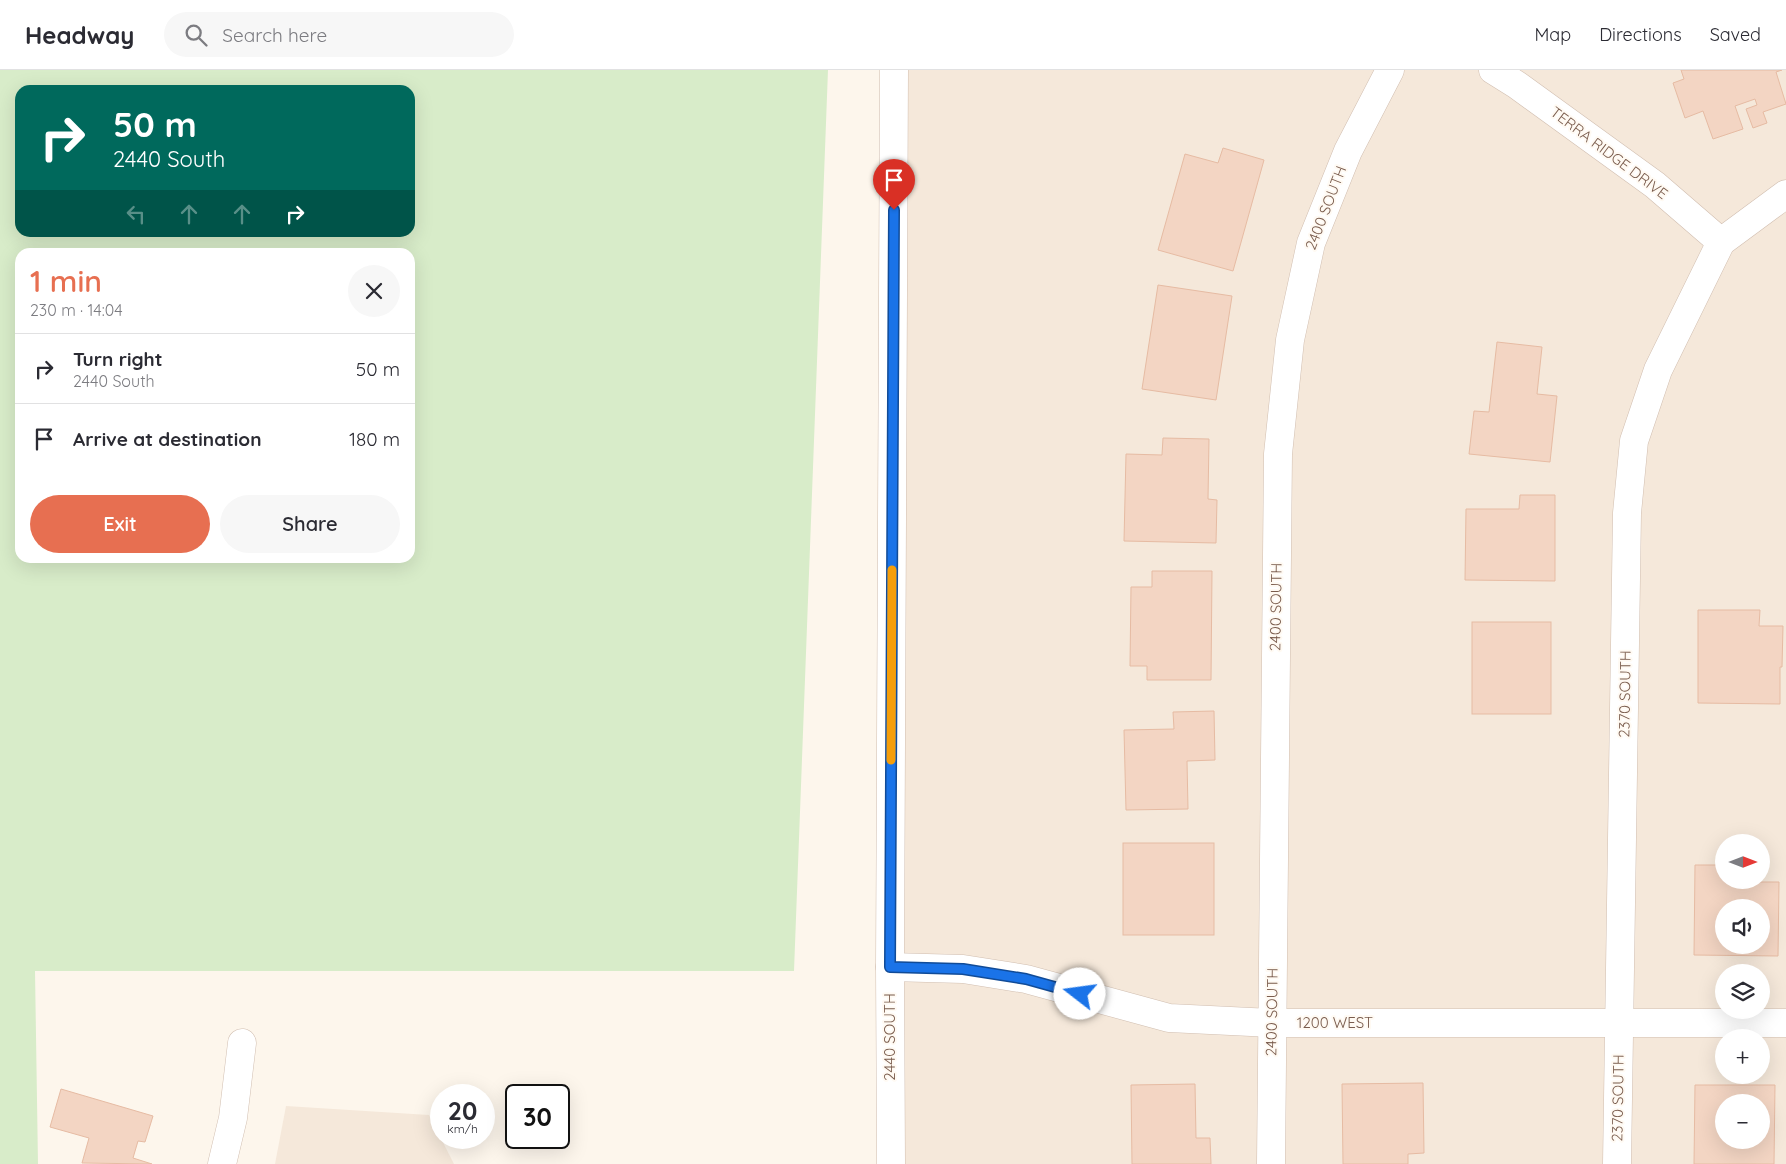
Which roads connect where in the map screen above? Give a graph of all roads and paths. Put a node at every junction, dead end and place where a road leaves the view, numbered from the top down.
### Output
1 (894, 70) edge
2 (1390, 70) edge
3 (1493, 70) edge
4 (1786, 194) edge
5 (1721, 242) junction
6 (890, 967) junction
7 (1619, 1022) junction
8 (1272, 1023) junction
9 (1786, 1023) edge
10 (242, 1043) dead end
11 (222, 1164) edge
12 (891, 1164) edge
13 (1271, 1164) edge
14 (1617, 1164) edge

1 - 6 street, 2440 SOUTH
2 - 8 street, 2400 SOUTH
3 - 5 street, TERRA RIDGE DRIVE
4 - 5 street
5 - 7 street, 2370 SOUTH
6 - 8 street, 1200 WEST
6 - 12 street, 2440 SOUTH
7 - 8 street, 1200 WEST
7 - 9 street, 1200 WEST
7 - 14 street, 2370 SOUTH
8 - 13 street, 2400 SOUTH
10 - 11 street

